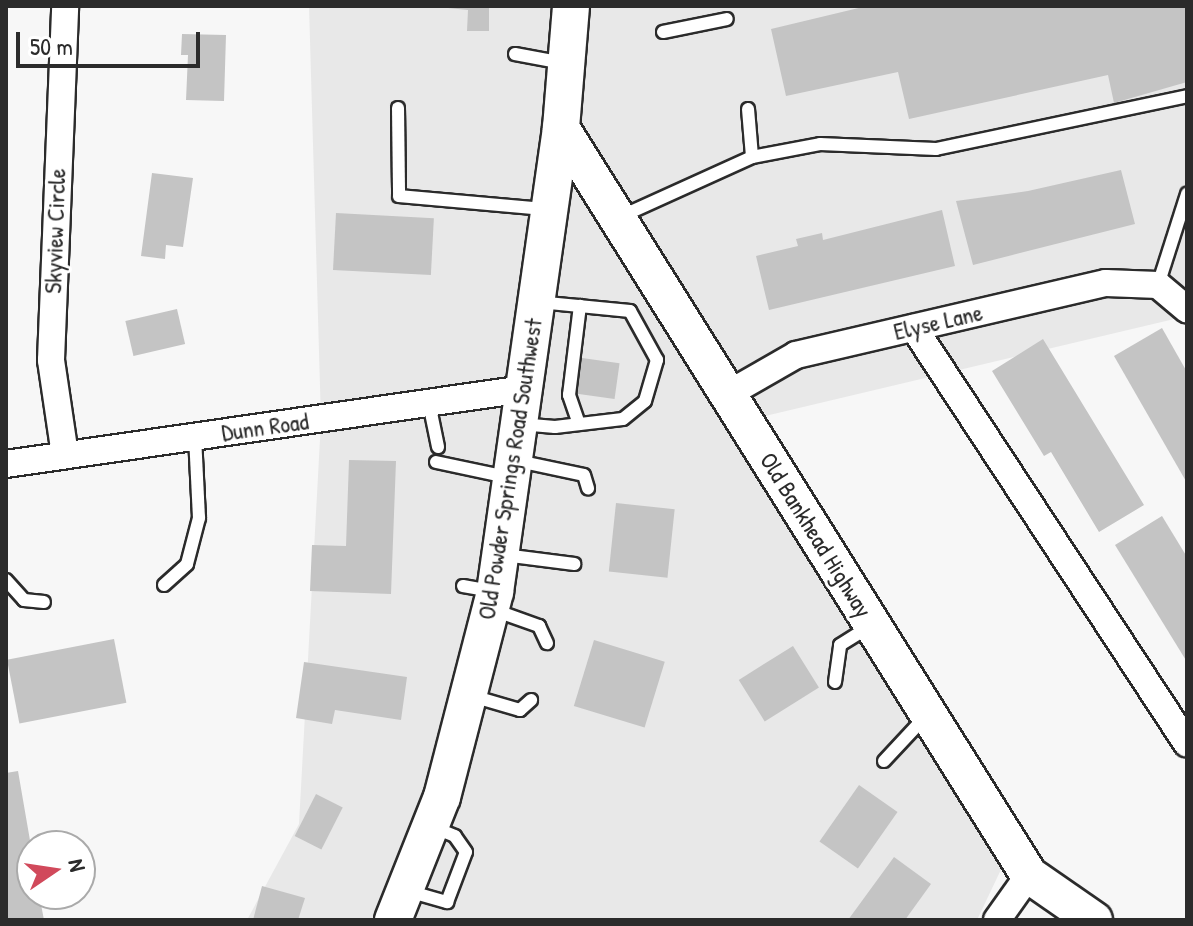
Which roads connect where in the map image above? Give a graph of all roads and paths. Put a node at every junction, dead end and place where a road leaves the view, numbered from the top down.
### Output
1 (65, 6) edge
2 (571, 6) edge
3 (727, 19) dead end
4 (663, 32) dead end
5 (515, 54) dead end
6 (566, 64) junction
7 (1187, 96) edge
8 (398, 108) dead end
9 (748, 109) dead end
10 (561, 128) junction
11 (752, 157) junction
12 (1187, 194) edge
13 (549, 209) junction
14 (618, 218) junction
15 (1158, 285) junction
16 (536, 301) junction
17 (580, 306) junction
18 (1187, 309) edge
19 (914, 328) junction
20 (524, 389) junction
21 (728, 394) junction
22 (429, 403) junction
23 (519, 424) junction
24 (579, 424) junction
25 (195, 437) junction
26 (438, 447) dead end
27 (65, 455) junction
28 (436, 462) dead end
29 (6, 464) edge
30 (512, 469) junction
31 (588, 488) dead end
32 (501, 555) junction
33 (574, 564) dead end
34 (6, 580) edge
35 (164, 585) dead end
36 (483, 596) junction
37 (44, 602) dead end
38 (872, 624) junction
39 (547, 643) dead end
40 (835, 682) dead end
41 (469, 695) junction
42 (531, 700) dead end
43 (928, 714) junction
44 (1187, 743) edge
45 (884, 761) dead end
46 (1029, 875) junction
47 (399, 905) edge
48 (997, 920) edge
49 (1094, 920) edge

1 - 27 street, Skyview Circle
2 - 6 street, Old Powder Springs Road Southwest
3 - 4 lane
5 - 6 lane
6 - 10 street, Old Powder Springs Road Southwest
7 - 11 lane
8 - 13 lane
9 - 11 lane
10 - 13 street, Old Powder Springs Road Southwest
10 - 14 street, Old Bankhead Highway
11 - 14 lane
12 - 15 lane
13 - 16 street, Old Powder Springs Road Southwest
14 - 21 street, Old Bankhead Highway
15 - 18 street
15 - 19 street, Elyse Lane
16 - 17 lane
16 - 20 street, Old Powder Springs Road Southwest
17 - 24 lane
17 - 24 lane
19 - 21 street, Elyse Lane
19 - 44 street
20 - 22 street, Dunn Road
20 - 23 street, Old Powder Springs Road Southwest
21 - 38 street, Old Bankhead Highway
22 - 25 street, Dunn Road
22 - 26 lane
23 - 24 lane
23 - 30 street, Old Powder Springs Road Southwest
25 - 27 street, Dunn Road
25 - 35 lane
27 - 29 street, Dunn Road
28 - 30 lane
30 - 31 lane
30 - 32 street, Old Powder Springs Road Southwest
32 - 33 lane
32 - 36 street, Old Powder Springs Road Southwest
34 - 37 lane
36 - 39 lane
36 - 41 street, Old Powder Springs Road Southwest
38 - 40 lane
38 - 43 street, Old Bankhead Highway
41 - 42 lane
41 - 47 street, Old Powder Springs Road Southwest
43 - 45 lane
43 - 46 street, Old Bankhead Highway
46 - 48 street
46 - 49 street, Old Bankhead Highway

